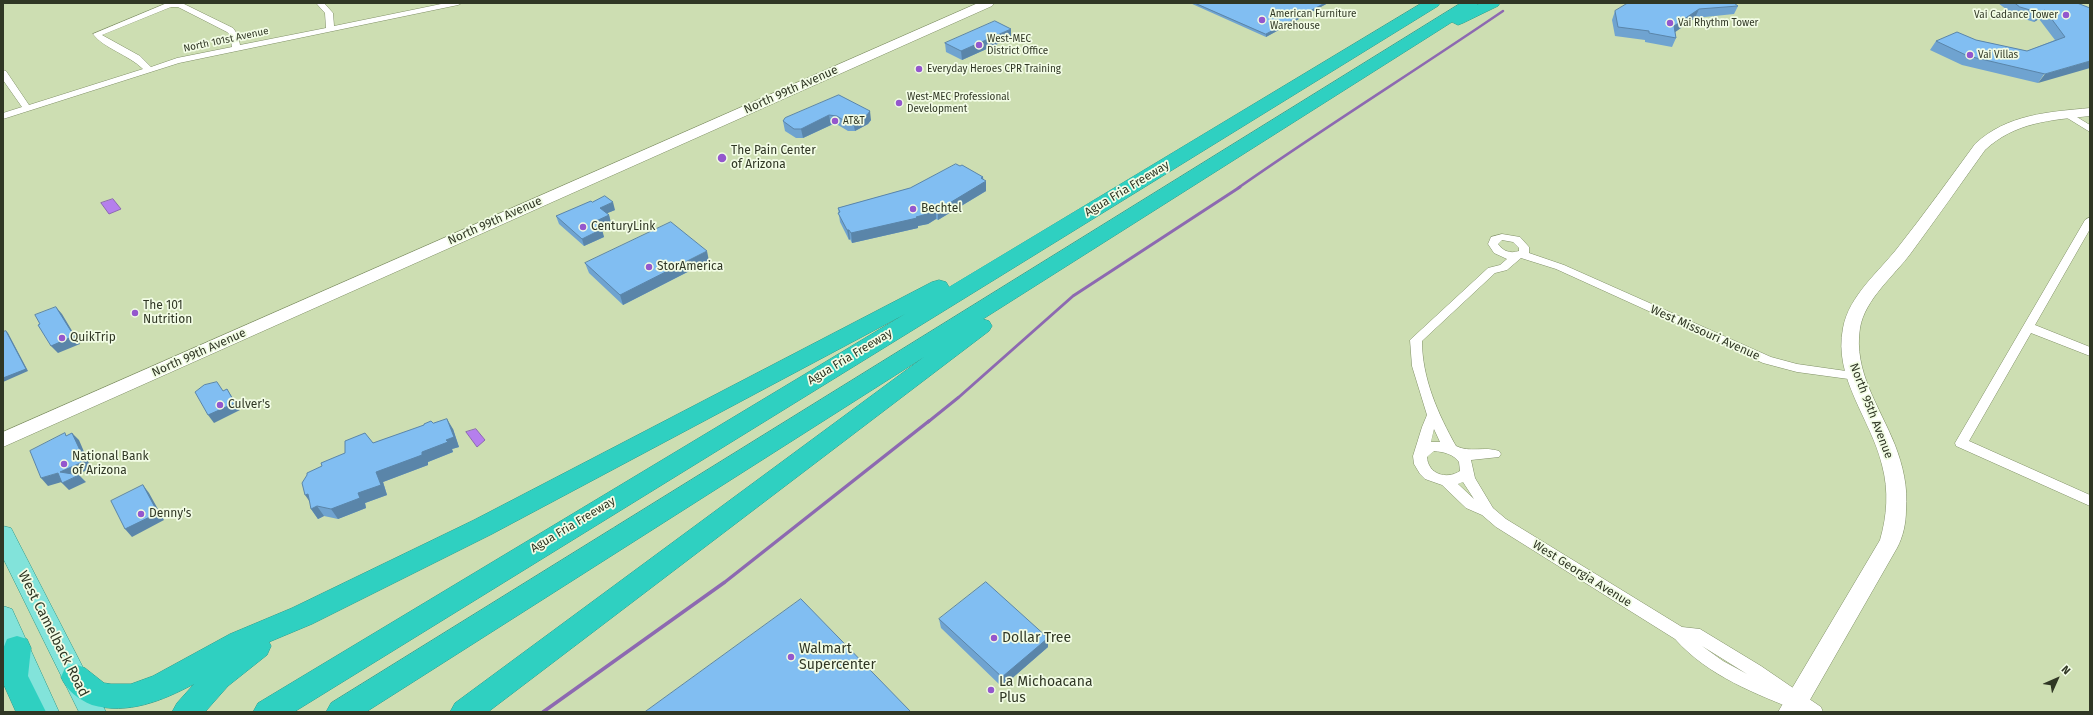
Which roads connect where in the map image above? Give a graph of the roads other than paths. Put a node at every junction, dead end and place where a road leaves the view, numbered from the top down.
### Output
1 (320, 3) edge
2 (416, 3) edge
3 (458, 3) edge
4 (985, 3) edge
5 (1422, 3) edge
6 (1433, 3) edge
7 (1471, 3) edge
8 (1493, 3) edge
9 (419, 12) junction
10 (330, 30) junction
11 (1369, 42) junction
12 (236, 48) junction
13 (1394, 52) junction
14 (148, 69) junction
15 (3, 73) edge
16 (26, 108) junction
17 (2090, 112) edge
18 (2067, 114) junction
19 (3, 116) edge
20 (2090, 129) edge
21 (1118, 195) junction
22 (1143, 210) junction
23 (2090, 220) edge
24 (1496, 250) junction
25 (1521, 252) junction
26 (1492, 270) junction
27 (2028, 327) junction
28 (2090, 352) edge
29 (1856, 376) junction
30 (1433, 416) junction
31 (3, 440) edge
32 (1422, 451) junction
33 (1455, 451) junction
34 (1467, 471) junction
35 (1446, 481) junction
36 (2090, 501) edge
37 (1487, 511) junction
38 (3, 535) edge
39 (302, 616) junction
40 (3, 617) edge
41 (17, 648) junction
42 (75, 677) junction
43 (1800, 708) edge
44 (31, 712) edge
45 (46, 712) edge
46 (93, 712) edge
47 (187, 712) edge
48 (268, 712) edge
49 (341, 712) edge
50 (465, 712) edge

1 - 10 street
2 - 9 street
3 - 9 street, North 101st Avenue
4 - 31 main road, North 99th Avenue
5 - 11 highway
6 - 11 highway, Agua Fria Freeway
7 - 13 highway, Agua Fria Freeway
8 - 13 highway
9 - 10 street, North 101st Avenue
10 - 12 street, North 101st Avenue
11 - 21 highway, Agua Fria Freeway
12 - 14 street, North 101st Avenue
12 - 14 street
13 - 22 highway, Agua Fria Freeway
14 - 16 street, North 101st Avenue
15 - 16 street
16 - 19 street, North 101st Avenue
17 - 18 main road, North 95th Avenue
18 - 20 street
18 - 29 main road, North 95th Avenue
21 - 39 highway
21 - 48 highway, Agua Fria Freeway
22 - 49 highway, Agua Fria Freeway
22 - 50 highway
23 - 27 street
24 - 25 street
24 - 25 street
24 - 26 street
25 - 26 street
25 - 29 street, West Missouri Avenue
26 - 30 street
27 - 28 street
27 - 36 street
29 - 43 main road, North 95th Avenue
30 - 32 street
30 - 33 street
32 - 33 street
32 - 35 street
33 - 34 street
33 - 34 street
34 - 35 street
34 - 37 street, West Georgia Avenue
35 - 37 street, West Georgia Avenue
37 - 43 street, West Georgia Avenue
38 - 42 main road, West Camelback Road
39 - 42 highway
39 - 47 highway
40 - 41 main road
41 - 44 highway
41 - 45 main road
42 - 46 main road, West Camelback Road

